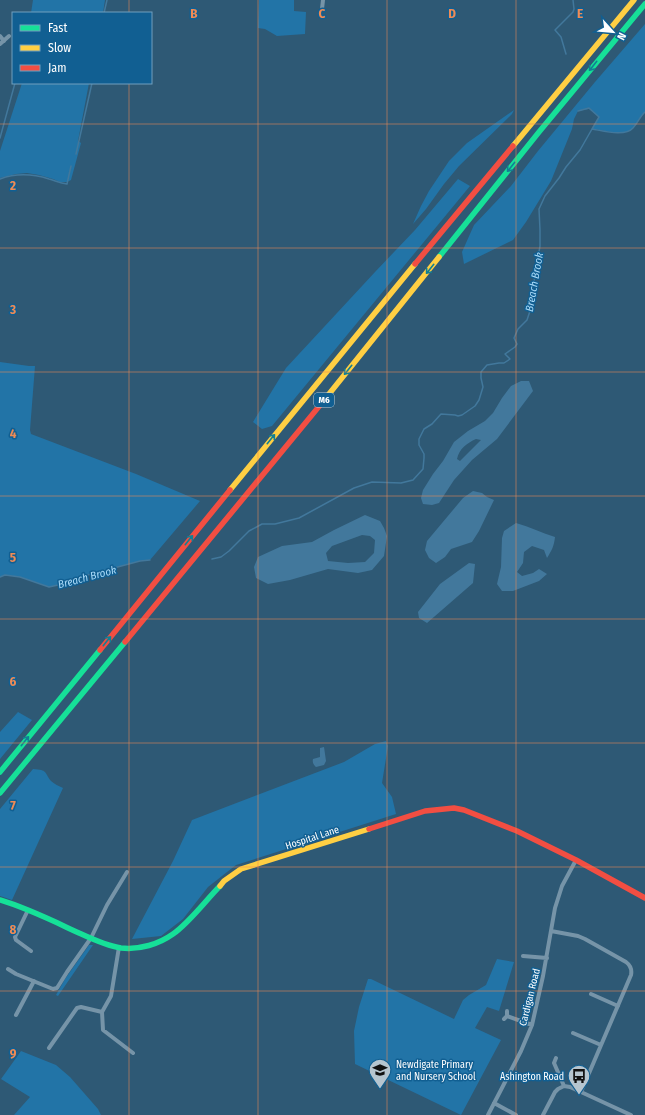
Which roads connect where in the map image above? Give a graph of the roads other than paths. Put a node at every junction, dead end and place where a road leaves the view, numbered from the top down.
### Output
1 (323, 0) edge
2 (634, 0) edge
3 (645, 4) edge
4 (322, 9) dead end
5 (0, 36) edge
6 (9, 36) dead end
7 (4, 41) junction
8 (0, 44) edge
9 (0, 772) edge
10 (0, 793) edge
11 (576, 860) junction
12 (127, 872) dead end
13 (645, 898) edge
14 (0, 900) edge
15 (28, 910) junction
16 (551, 931) junction
17 (91, 938) junction
18 (120, 948) junction
19 (31, 951) dead end
20 (523, 956) dead end
21 (547, 958) junction
22 (8, 969) dead end
23 (34, 981) junction
24 (592, 994) dead end
25 (618, 1006) junction
26 (102, 1012) junction
27 (16, 1014) dead end
28 (506, 1015) dead end
29 (532, 1025) junction
30 (573, 1033) dead end
31 (601, 1045) junction
32 (49, 1048) dead end
33 (133, 1053) dead end
34 (556, 1058) dead end
35 (564, 1086) junction
36 (581, 1092) junction
37 (494, 1103) junction
38 (488, 1115) edge
39 (516, 1115) edge
40 (543, 1115) edge
41 (631, 1115) edge

1 - 4 street
9 -> 2 main road, M6
3 -> 10 main road, M6
5 - 7 street
6 - 7 street
7 - 8 street
11 - 13 main road, Hospital Lane
11 - 16 street, Cardigan Road
11 - 18 main road, Hospital Lane
12 - 17 street
14 - 15 main road, Hospital Lane
15 - 17 main road, Hospital Lane
15 - 19 street
16 - 21 street, Cardigan Road
16 - 25 street
17 - 18 main road, Hospital Lane
17 - 23 street
18 - 26 street
20 - 21 street, Cardigan Road
21 - 29 street, Cardigan Road
22 - 23 street
23 - 27 street
24 - 25 street
25 - 31 street
26 - 32 street
26 - 33 street
28 - 29 street
29 - 37 street, Cardigan Road
30 - 31 street
31 - 36 street
34 - 35 street
35 - 36 street
35 - 40 street
36 - 41 street
37 - 38 street, Cardigan Road
37 - 39 street

